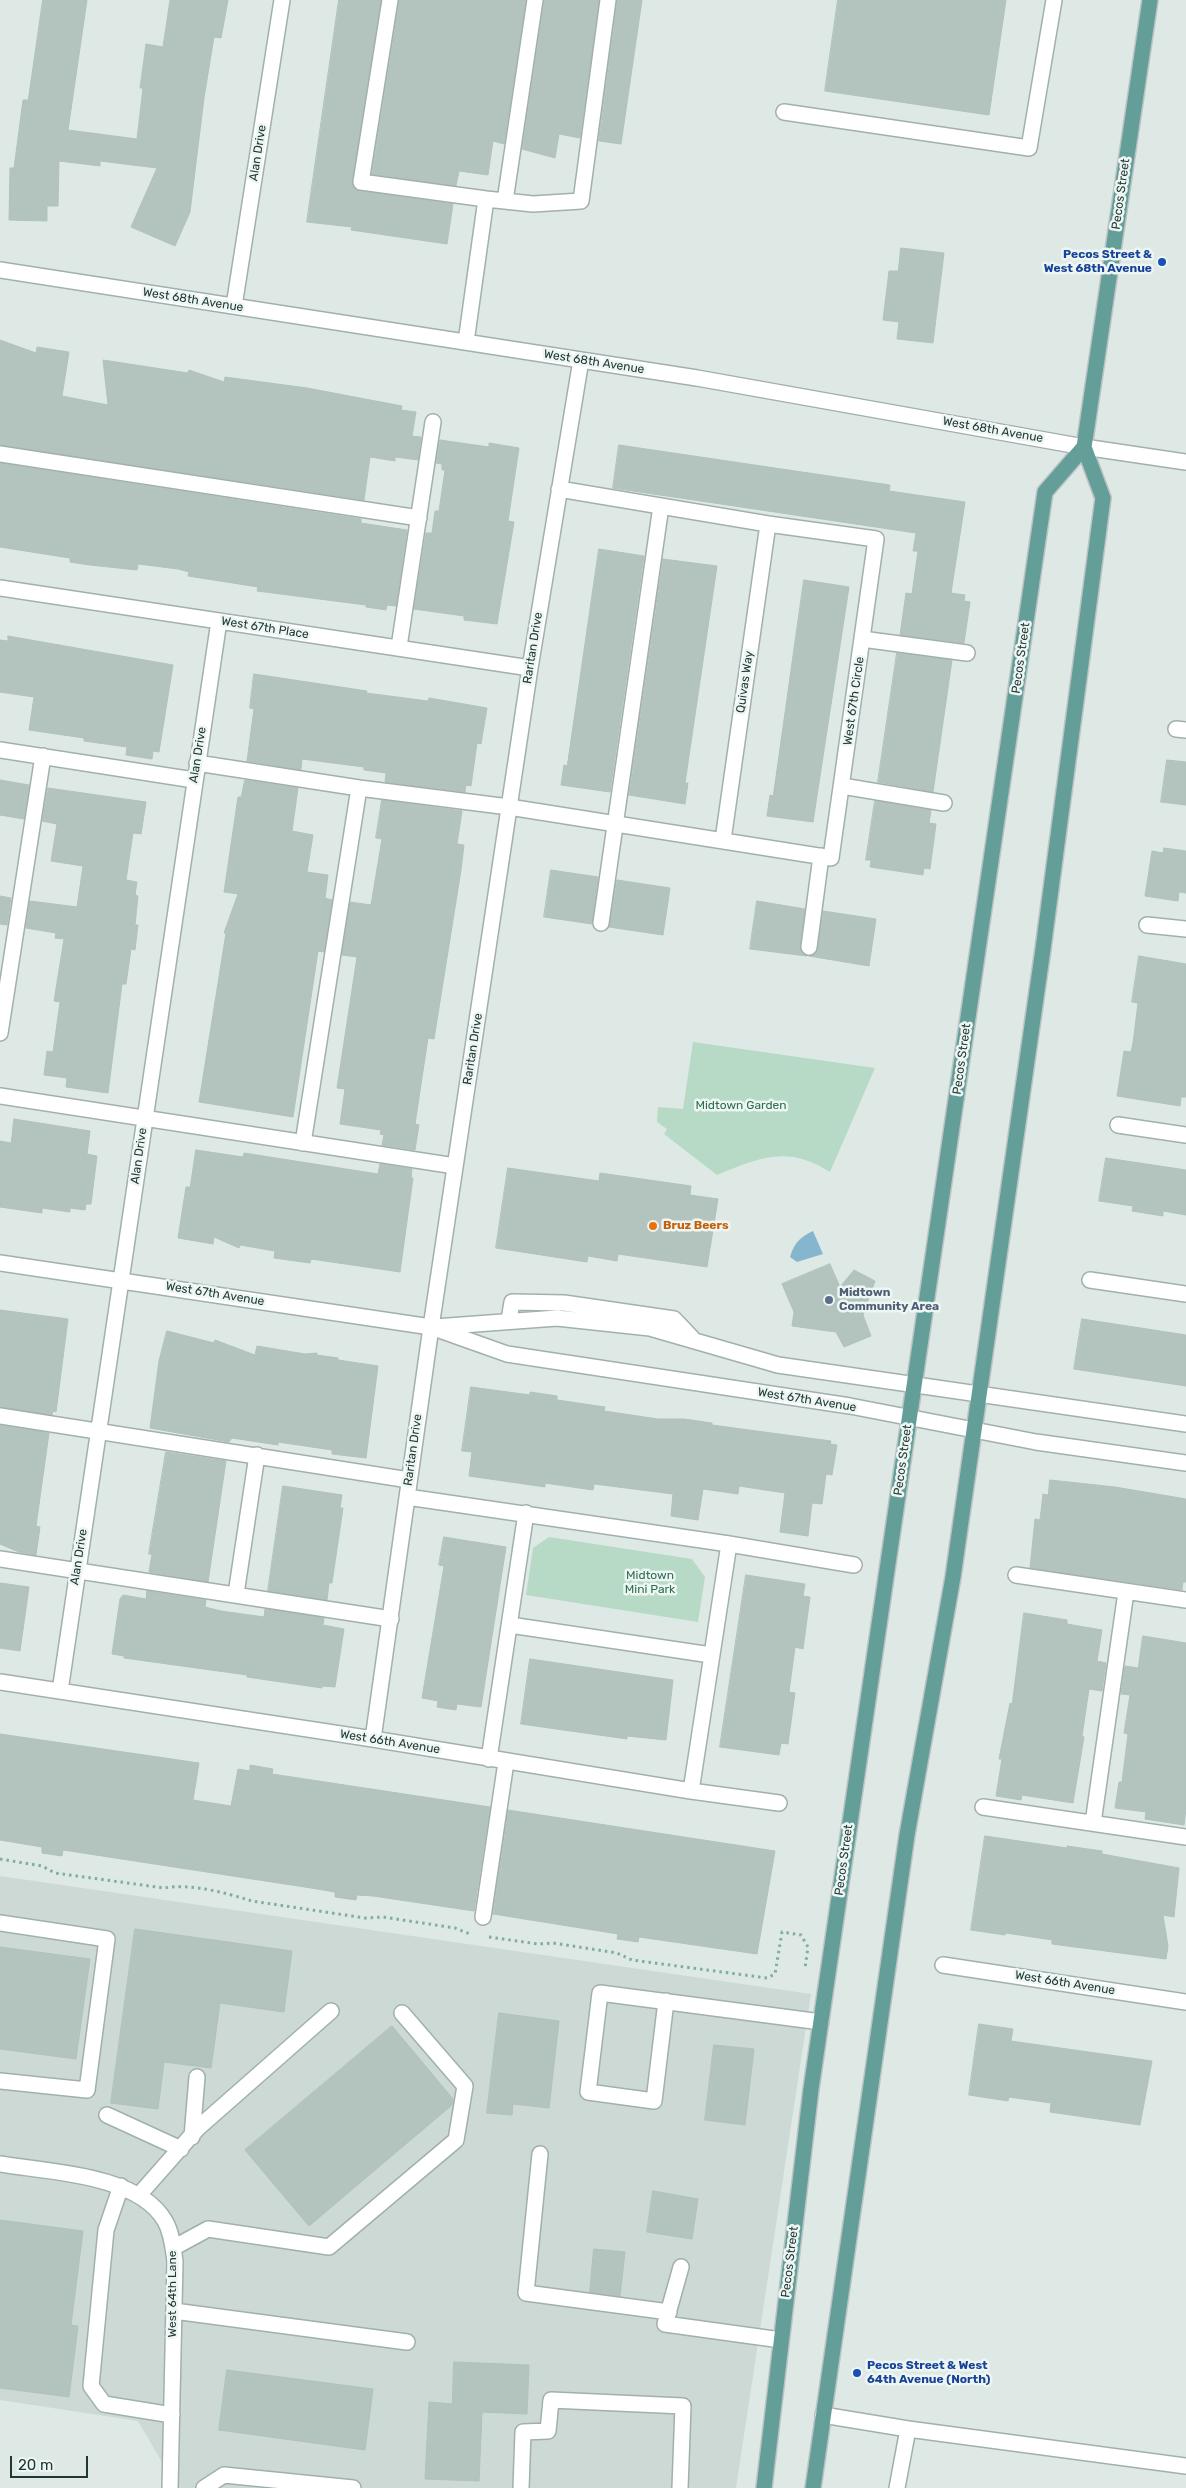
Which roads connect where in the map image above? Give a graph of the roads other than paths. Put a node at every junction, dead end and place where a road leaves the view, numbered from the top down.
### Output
1 (282, 0) edge
2 (390, 0) edge
3 (535, 0) edge
4 (608, 0) edge
5 (1054, 0) edge
6 (1150, 0) edge
7 (784, 112) dead end
8 (486, 199) junction
9 (506, 201) junction
10 (0, 270) edge
11 (234, 306) junction
12 (466, 342) junction
13 (581, 360) junction
14 (433, 422) dead end
15 (1084, 447) junction
16 (0, 454) edge
17 (1186, 462) edge
18 (560, 489) junction
19 (661, 506) junction
20 (419, 518) junction
21 (768, 524) junction
22 (0, 588) edge
23 (219, 621) junction
24 (862, 638) junction
25 (399, 647) junction
26 (967, 653) dead end
27 (530, 668) junction
28 (0, 750) edge
29 (42, 756) junction
30 (197, 763) junction
31 (194, 780) junction
32 (842, 786) junction
33 (358, 788) junction
34 (944, 803) dead end
35 (509, 806) junction
36 (616, 824) junction
37 (723, 840) junction
38 (820, 856) junction
39 (601, 923) dead end
40 (1147, 925) dead end
41 (1186, 929) edge
42 (809, 947) dead end
43 (0, 1033) edge
44 (0, 1096) edge
45 (145, 1119) junction
46 (1118, 1125) dead end
47 (1186, 1135) edge
48 (303, 1143) junction
49 (455, 1166) junction
50 (0, 1263) edge
51 (121, 1280) junction
52 (1090, 1280) dead end
53 (1186, 1294) edge
54 (431, 1327) junction
55 (914, 1385) junction
56 (979, 1394) junction
57 (0, 1416) edge
58 (909, 1418) junction
59 (1186, 1424) edge
60 (974, 1430) junction
61 (99, 1431) junction
62 (257, 1455) junction
63 (1186, 1463) edge
64 (409, 1480) junction
65 (407, 1497) junction
66 (526, 1513) junction
67 (729, 1544) junction
68 (0, 1559) edge
69 (854, 1565) dead end
70 (77, 1570) junction
71 (1016, 1575) dead end
72 (1126, 1592) junction
73 (236, 1594) junction
74 (1186, 1600) edge
75 (390, 1619) junction
76 (510, 1625) junction
77 (711, 1655) junction
78 (0, 1682) edge
79 (60, 1691) junction
80 (373, 1739) junction
81 (489, 1759) junction
82 (506, 1762) junction
83 (692, 1791) junction
84 (779, 1803) dead end
85 (983, 1807) dead end
86 (1094, 1823) junction
87 (1186, 1837) edge
88 (483, 1917) dead end
89 (0, 1923) edge
90 (943, 1965) dead end
91 (666, 2001) junction
92 (1186, 2002) edge
93 (331, 2011) dead end
94 (402, 2013) dead end
95 (821, 2022) junction
96 (198, 2078) dead end
97 (0, 2081) edge
98 (107, 2115) dead end
99 (192, 2137) junction
100 (181, 2149) junction
101 (540, 2154) dead end
102 (0, 2164) edge
103 (121, 2186) junction
104 (139, 2195) junction
105 (174, 2248) junction
106 (681, 2267) dead end
107 (174, 2312) junction
108 (669, 2312) junction
109 (781, 2340) junction
110 (407, 2342) dead end
111 (172, 2415) junction
112 (823, 2415) junction
113 (908, 2429) junction
114 (1186, 2466) edge
115 (170, 2488) edge
116 (204, 2488) edge
117 (353, 2488) edge
118 (521, 2488) edge
119 (680, 2488) edge
120 (764, 2488) edge
121 (813, 2488) edge
122 (897, 2488) edge

1 - 11 street, Alan Drive
2 - 8 street
3 - 9 street
4 - 9 street
5 - 7 street
6 - 15 main road, Pecos Street
8 - 9 street
8 - 12 street
10 - 11 street, West 68th Avenue
11 - 12 street, West 68th Avenue
12 - 13 street, West 68th Avenue
13 - 15 street, West 68th Avenue
13 - 18 street, Raritan Drive
14 - 20 street
15 - 17 street, West 68th Avenue
15 - 55 main road, Pecos Street
15 - 56 main road, Pecos Street
16 - 20 street
18 - 19 street, West 67th Circle
18 - 27 street, Raritan Drive
19 - 21 street, West 67th Circle
19 - 36 street
20 - 25 street
21 - 24 street, West 67th Circle
21 - 37 street, Quivas Way
22 - 23 street, West 67th Place
23 - 25 street, West 67th Place
23 - 30 street, Alan Drive
24 - 26 street
24 - 32 street, West 67th Circle
25 - 27 street, West 67th Place
27 - 35 street, Raritan Drive
28 - 29 street
29 - 31 street
29 - 43 street
30 - 31 street, Alan Drive
30 - 33 street
31 - 45 street, Alan Drive
32 - 34 street
32 - 38 street, West 67th Circle
33 - 35 street
33 - 48 street
35 - 36 street
35 - 49 street, Raritan Drive
36 - 37 street
36 - 39 street
37 - 38 street
38 - 42 street
40 - 41 street
44 - 45 street
45 - 48 street
45 - 51 street, Alan Drive
46 - 47 street
48 - 49 street
49 - 54 street, Raritan Drive
50 - 51 street, West 67th Avenue
51 - 54 street, West 67th Avenue
51 - 61 street, Alan Drive
52 - 53 street
54 - 55 street, West 67th Avenue
54 - 58 street, West 67th Avenue
54 - 64 street, Raritan Drive
55 - 56 street, West 67th Avenue
55 - 58 main road, Pecos Street
56 - 59 street, West 67th Avenue
56 - 60 main road, Pecos Street
57 - 61 street
58 - 60 street, West 67th Avenue
58 - 95 main road, Pecos Street
60 - 63 street, West 67th Avenue
60 - 112 main road, Pecos Street
61 - 62 street
61 - 70 street, Alan Drive
62 - 64 street
62 - 73 street
64 - 65 street, Raritan Drive
65 - 66 street
65 - 75 street, Raritan Drive
66 - 67 street
66 - 76 street
67 - 69 street
67 - 77 street
68 - 70 street
70 - 73 street
70 - 79 street, Alan Drive
71 - 72 street
72 - 74 street
72 - 86 street
73 - 75 street
75 - 80 street, Raritan Drive
76 - 77 street
76 - 81 street
77 - 83 street
78 - 79 street, West 66th Avenue
79 - 80 street, West 66th Avenue
80 - 81 street, West 66th Avenue
81 - 82 street, West 66th Avenue
82 - 83 street, West 66th Avenue
82 - 88 street
83 - 84 street, West 66th Avenue
85 - 86 street
86 - 87 street
89 - 97 street
90 - 92 street, West 66th Avenue
91 - 91 street
91 - 95 street
93 - 99 street
94 - 105 street
95 - 109 main road, Pecos Street
96 - 99 street
98 - 100 street
99 - 100 street
100 - 104 street
101 - 108 street
102 - 103 street, West 64th Lane
103 - 104 street, West 64th Lane
103 - 111 street
104 - 105 street, West 64th Lane
105 - 107 street, West 64th Lane
106 - 108 street
107 - 110 street
107 - 111 street, West 64th Lane
108 - 109 street
109 - 120 main road, Pecos Street
111 - 115 street, West 64th Lane
112 - 113 street
112 - 121 main road, Pecos Street
113 - 114 street
113 - 122 street
116 - 117 street
118 - 119 street

